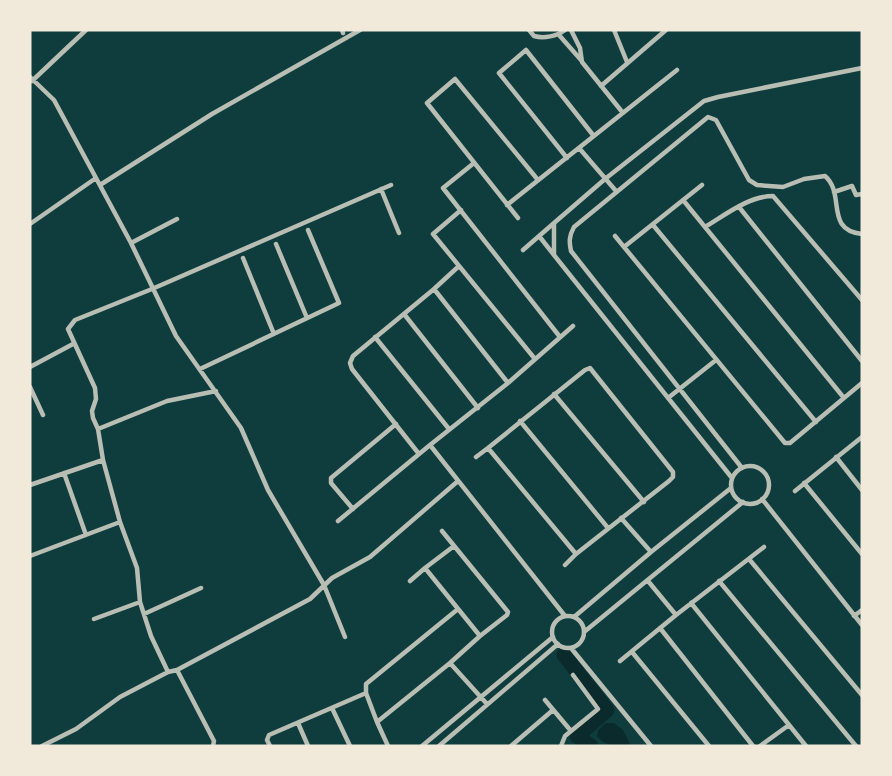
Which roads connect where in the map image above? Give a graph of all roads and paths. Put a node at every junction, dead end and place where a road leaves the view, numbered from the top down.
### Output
1 (86, 30) edge
2 (360, 30) edge
3 (529, 30) edge
4 (565, 30) edge
5 (571, 30) edge
6 (614, 30) edge
7 (666, 30) edge
8 (559, 34) junction
9 (582, 62) junction
10 (627, 62) junction
11 (862, 68) edge
12 (677, 70) dead end
13 (31, 79) edge
14 (601, 86) junction
15 (623, 113) junction
16 (593, 135) junction
17 (579, 148) junction
18 (567, 158) junction
19 (474, 163) junction
20 (96, 178) junction
21 (538, 180) junction
22 (606, 180) junction
23 (100, 185) junction
24 (391, 185) dead end
25 (702, 185) dead end
26 (381, 189) junction
27 (614, 190) junction
28 (834, 192) junction
29 (862, 194) edge
30 (683, 200) junction
31 (507, 205) junction
32 (739, 207) junction
33 (461, 210) junction
34 (518, 218) dead end
35 (177, 219) dead end
36 (554, 223) junction
37 (30, 224) edge
38 (653, 225) junction
39 (705, 226) junction
40 (308, 230) dead end
41 (399, 233) dead end
42 (862, 234) edge
43 (539, 236) junction
44 (615, 236) dead end
45 (131, 243) junction
46 (276, 244) dead end
47 (624, 247) junction
48 (523, 249) dead end
49 (555, 255) junction
50 (243, 258) dead end
51 (459, 267) junction
52 (862, 286) edge
53 (152, 289) junction
54 (434, 289) junction
55 (854, 289) junction
56 (862, 300) edge
57 (404, 314) junction
58 (308, 318) junction
59 (573, 326) dead end
60 (274, 334) junction
61 (375, 337) junction
62 (560, 337) junction
63 (73, 344) junction
64 (535, 359) junction
65 (716, 360) junction
66 (862, 361) edge
67 (30, 367) edge
68 (200, 369) junction
69 (508, 383) junction
70 (862, 383) edge
71 (30, 387) edge
72 (678, 390) junction
73 (216, 391) junction
74 (554, 394) junction
75 (669, 397) junction
76 (843, 398) junction
77 (478, 408) junction
78 (43, 416) dead end
79 (520, 421) junction
80 (816, 422) junction
81 (396, 424) junction
82 (98, 429) junction
83 (449, 429) junction
84 (862, 437) edge
85 (430, 445) junction
86 (488, 448) junction
87 (419, 454) junction
88 (476, 457) dead end
89 (836, 457) junction
90 (103, 460) junction
91 (742, 468) junction
92 (64, 472) junction
93 (732, 478) junction
94 (458, 481) junction
95 (804, 483) junction
96 (30, 485) edge
97 (731, 488) junction
98 (862, 490) edge
99 (795, 491) dead end
100 (762, 499) junction
101 (644, 501) junction
102 (743, 502) junction
103 (353, 509) junction
104 (621, 518) junction
105 (338, 521) dead end
106 (120, 522) junction
107 (608, 528) junction
108 (442, 531) dead end
109 (86, 535) junction
110 (454, 546) junction
111 (764, 547) dead end
112 (651, 552) junction
113 (576, 554) junction
114 (862, 554) edge
115 (30, 556) edge
116 (749, 558) junction
117 (565, 565) dead end
118 (425, 568) junction
119 (648, 580) junction
120 (410, 581) dead end
121 (719, 581) junction
122 (324, 585) junction
123 (201, 588) dead end
124 (140, 602) junction
125 (691, 603) junction
126 (458, 609) junction
127 (862, 610) edge
128 (144, 614) junction
129 (676, 615) junction
130 (566, 616) junction
131 (854, 616) junction
132 (574, 617) junction
133 (94, 619) dead end
134 (862, 625) edge
135 (660, 628) junction
136 (584, 632) junction
137 (480, 636) junction
138 (345, 637) dead end
139 (553, 637) junction
140 (558, 644) junction
141 (571, 648) junction
142 (632, 652) junction
143 (620, 661) dead end
144 (450, 663) junction
145 (177, 670) junction
146 (168, 672) junction
147 (573, 675) dead end
148 (366, 693) junction
149 (862, 694) edge
150 (480, 696) junction
151 (545, 700) dead end
152 (487, 704) junction
153 (332, 708) junction
154 (553, 710) junction
155 (377, 722) junction
156 (298, 723) junction
157 (789, 725) junction
158 (571, 731) junction
159 (61, 738) junction
160 (42, 746) edge
161 (64, 746) edge
162 (213, 746) edge
163 (270, 746) edge
164 (308, 746) edge
165 (350, 746) edge
166 (388, 746) edge
167 (422, 746) edge
168 (439, 746) edge
169 (511, 746) edge
170 (561, 746) edge
171 (651, 746) edge
172 (709, 746) edge
173 (753, 746) edge
174 (760, 746) edge
175 (806, 746) edge
176 (856, 746) edge

1 - 13 street
2 - 23 street
3 - 8 street
4 - 8 street
5 - 9 street
6 - 10 street
7 - 10 street
8 - 9 street
9 - 14 street
10 - 14 street
11 - 22 street
12 - 15 street
13 - 20 street
14 - 15 street
15 - 16 street
16 - 17 street
16 - 18 street
17 - 18 street
17 - 22 street
18 - 21 street
19 - 21 street
19 - 31 street
19 - 33 street
20 - 23 street
20 - 37 street
21 - 31 street
22 - 27 street
22 - 36 street
23 - 45 street
24 - 26 street
25 - 30 street
26 - 41 street
26 - 53 street
27 - 28 street
27 - 72 street
28 - 29 street
28 - 42 street
30 - 38 street
30 - 39 street
31 - 34 street
32 - 39 street
32 - 55 street
32 - 66 street
33 - 51 street
33 - 62 street
35 - 45 street
36 - 43 street
36 - 49 street
38 - 47 street
38 - 80 street
39 - 76 street
40 - 58 street
43 - 48 street
43 - 49 street
44 - 47 street
45 - 53 street
46 - 58 street
47 - 65 street
49 - 75 street
50 - 60 street
51 - 54 street
51 - 64 street
52 - 55 street
53 - 63 street
53 - 68 street
54 - 57 street
54 - 69 street
55 - 56 street
57 - 61 street
57 - 77 street
58 - 60 street
59 - 62 street
60 - 68 street
61 - 81 street
61 - 83 street
62 - 64 street
63 - 67 street
63 - 82 street
64 - 69 street
65 - 72 street
65 - 80 street
68 - 73 street
69 - 77 street
70 - 76 street
71 - 78 street
72 - 75 street
72 - 91 street
73 - 82 street
73 - 122 street
74 - 79 street
74 - 101 street
74 - 101 street
75 - 93 street
76 - 80 street
77 - 83 street
79 - 86 street
79 - 107 street
81 - 87 street
81 - 103 street
82 - 90 street
83 - 85 street
84 - 89 street
85 - 87 street
85 - 94 street
86 - 88 street
86 - 113 street
87 - 103 street
89 - 95 street
89 - 98 street
90 - 92 street
90 - 106 street
91 - 93 street
91 - 100 street
92 - 96 street
92 - 109 street
93 - 97 street
94 - 122 street
94 - 130 street
95 - 99 street
95 - 114 street
97 - 102 street
97 - 112 street
100 - 102 street
100 - 131 street
101 - 104 street
102 - 119 street
103 - 105 street
104 - 107 street
104 - 112 street
106 - 109 street
106 - 124 street
107 - 113 street
108 - 110 street
109 - 115 street
110 - 118 street
110 - 137 street
111 - 116 street
112 - 132 street
113 - 117 street
116 - 121 street
116 - 149 street
118 - 120 street
118 - 126 street
119 - 129 street
119 - 136 street
121 - 125 street
121 - 176 street
122 - 138 street
122 - 145 street
123 - 128 street
124 - 128 street
124 - 133 street
125 - 129 street
125 - 157 street
126 - 137 street
126 - 148 street
127 - 131 street
128 - 146 street
129 - 135 street
130 - 132 street
130 - 139 street
131 - 134 street
132 - 136 street
135 - 142 street
135 - 173 street
136 - 141 street
137 - 144 street
139 - 140 street
139 - 150 street
140 - 141 street
140 - 152 street
141 - 171 street
142 - 143 street
142 - 172 street
144 - 150 street
144 - 155 street
145 - 146 street
145 - 162 street
146 - 159 street
147 - 158 street
148 - 153 street
148 - 155 street
150 - 152 street
150 - 167 street
151 - 154 street
152 - 168 street
153 - 156 street
153 - 165 street
154 - 158 street
154 - 169 street
155 - 166 street
156 - 163 street
156 - 164 street
157 - 174 street
157 - 175 street
158 - 170 street
159 - 160 street
159 - 161 street

